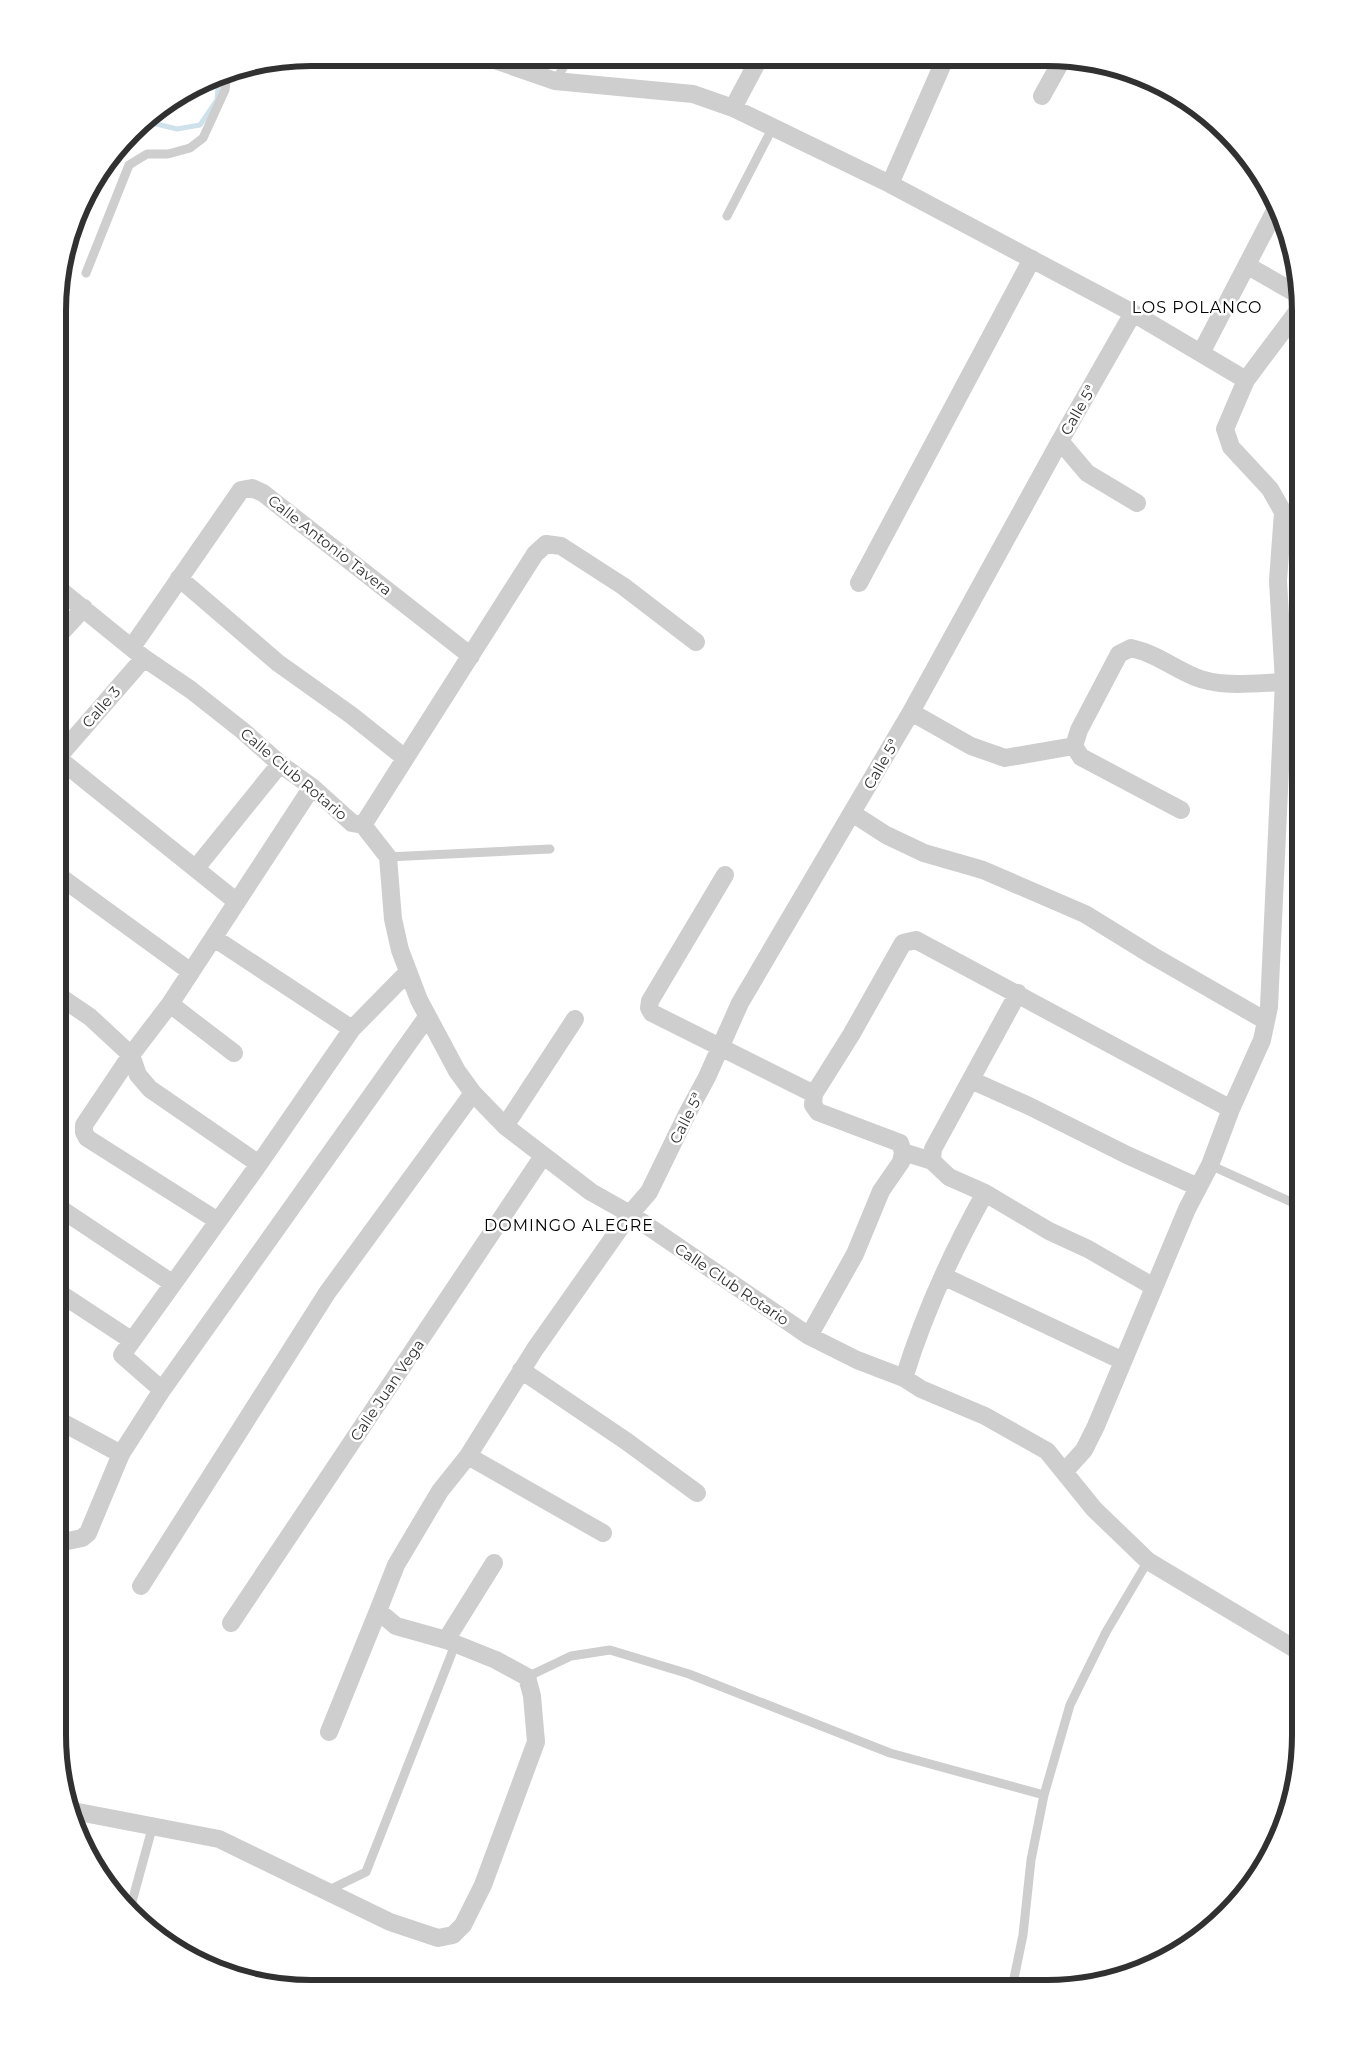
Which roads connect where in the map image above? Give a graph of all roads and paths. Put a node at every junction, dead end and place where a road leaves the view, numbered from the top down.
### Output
1 (512, 66) edge
2 (564, 66) edge
3 (755, 66) edge
4 (942, 66) edge
5 (1058, 67) edge
6 (555, 81) junction
7 (226, 82) edge
8 (1042, 96) dead end
9 (733, 108) junction
10 (772, 127) junction
11 (890, 184) junction
12 (727, 216) dead end
13 (1272, 217) edge
14 (1032, 260) junction
15 (1248, 266) junction
16 (86, 273) dead end
17 (1291, 290) edge
18 (1133, 313) junction
19 (1292, 319) edge
20 (1202, 353) junction
21 (1246, 380) junction
22 (1060, 440) junction
23 (1137, 503) dead end
24 (179, 578) junction
25 (859, 583) dead end
26 (66, 594) edge
27 (84, 608) junction
28 (66, 627) edge
29 (696, 642) dead end
30 (138, 652) junction
31 (471, 656) junction
32 (1284, 682) junction
33 (911, 712) junction
34 (1074, 746) junction
35 (66, 748) edge
36 (406, 758) junction
37 (66, 763) edge
38 (280, 764) junction
39 (312, 787) junction
40 (1181, 810) dead end
41 (852, 814) junction
42 (362, 826) junction
43 (550, 848) dead end
44 (388, 857) junction
45 (196, 868) junction
46 (725, 875) dead end
47 (66, 881) edge
48 (237, 902) junction
49 (214, 938) junction
50 (191, 972) junction
51 (407, 973) junction
52 (1018, 993) junction
53 (66, 1001) edge
54 (170, 1004) junction
55 (427, 1017) junction
56 (575, 1019) dead end
57 (1266, 1021) junction
58 (352, 1029) junction
59 (721, 1046) junction
60 (234, 1053) dead end
61 (132, 1055) junction
62 (972, 1080) junction
63 (473, 1093) junction
64 (814, 1094) junction
65 (1231, 1109) junction
66 (505, 1126) junction
67 (902, 1152) junction
68 (543, 1156) junction
69 (932, 1161) junction
70 (259, 1164) junction
71 (1210, 1164) junction
72 (1198, 1187) junction
73 (985, 1193) junction
74 (1292, 1202) edge
75 (66, 1212) edge
76 (630, 1214) junction
77 (218, 1221) junction
78 (943, 1276) junction
79 (172, 1283) junction
80 (1154, 1287) junction
81 (66, 1297) edge
82 (809, 1336) junction
83 (131, 1340) junction
84 (1123, 1361) junction
85 (521, 1370) junction
86 (904, 1378) junction
87 (162, 1390) junction
88 (66, 1424) edge
89 (121, 1454) junction
90 (468, 1456) junction
91 (1065, 1471) junction
92 (697, 1493) dead end
93 (604, 1533) dead end
94 (66, 1542) edge
95 (1148, 1560) junction
96 (494, 1563) dead end
97 (141, 1586) dead end
98 (378, 1611) junction
99 (231, 1623) dead end
100 (451, 1642) junction
101 (1292, 1647) edge
102 (527, 1677) junction
103 (329, 1732) dead end
104 (1044, 1795) junction
105 (79, 1812) edge
106 (153, 1825) junction
107 (325, 1891) junction
108 (132, 1902) edge
109 (1014, 1980) edge

1 - 6 street
2 - 6 lane
3 - 9 street
4 - 11 street
5 - 8 street
6 - 9 street
7 - 16 lane
9 - 10 street
10 - 11 street
10 - 12 lane
11 - 14 street
13 - 15 street
14 - 18 street
14 - 25 street
15 - 17 street
15 - 20 street
18 - 20 street
18 - 22 street, Calle 5ª
19 - 21 street
20 - 21 street
21 - 32 street
22 - 23 street
22 - 33 street, Calle 5ª
24 - 30 street, Calle Antonio Tavera
24 - 31 street, Calle Antonio Tavera
24 - 36 street
26 - 27 street, Calle Club Rotario
27 - 28 street
27 - 30 street, Calle Club Rotario
29 - 31 street
30 - 35 street, Calle 3
30 - 38 street, Calle Club Rotario
31 - 36 street
32 - 34 street
32 - 57 street
33 - 34 street
33 - 41 street, Calle 5ª
34 - 40 street
36 - 42 street
37 - 45 street
38 - 39 street, Calle Club Rotario
38 - 45 street
39 - 42 street, Calle Club Rotario
39 - 48 street
41 - 57 street
41 - 59 street, Calle 5ª
42 - 44 street, Calle Club Rotario
43 - 44 lane
44 - 51 street, Calle Club Rotario
45 - 48 street
46 - 59 street
47 - 50 street
48 - 49 street
49 - 50 street
49 - 58 street
50 - 54 street
51 - 55 street, Calle Club Rotario
51 - 58 street
52 - 62 street
52 - 64 street
52 - 65 street
53 - 61 street
54 - 60 street
54 - 61 street
55 - 63 street, Calle Club Rotario
55 - 87 street
56 - 66 street
57 - 65 street
58 - 70 street
59 - 64 street
59 - 76 street, Calle 5ª
61 - 70 street
61 - 77 street
62 - 69 street
62 - 72 street
63 - 66 street, Calle Club Rotario
63 - 97 street
64 - 67 street
65 - 71 street
66 - 68 street, Calle Club Rotario
67 - 69 street
67 - 82 street
68 - 76 street, Calle Club Rotario
68 - 99 street, Calle Juan Vega
69 - 73 street
70 - 77 street
71 - 72 street
71 - 74 lane
72 - 80 street
73 - 78 street
73 - 80 street
75 - 79 street
76 - 82 street, Calle Club Rotario
76 - 85 street, Calle 5ª
77 - 79 street
78 - 84 street
78 - 86 street
79 - 83 street
80 - 84 street
81 - 83 street
82 - 86 street, Calle Club Rotario
83 - 87 street
84 - 91 street
85 - 90 street, Calle 5ª
85 - 92 street
86 - 91 street, Calle Club Rotario
87 - 89 street
88 - 89 street
89 - 94 street
90 - 93 street
90 - 98 street, Calle 5ª
91 - 95 street, Calle Club Rotario
95 - 101 street, Calle Club Rotario
95 - 104 lane
96 - 100 street
98 - 100 street
98 - 103 street, Calle 5ª
100 - 102 street
100 - 107 lane
102 - 104 lane
102 - 107 street
104 - 109 lane
105 - 106 street
106 - 107 street
106 - 108 lane

